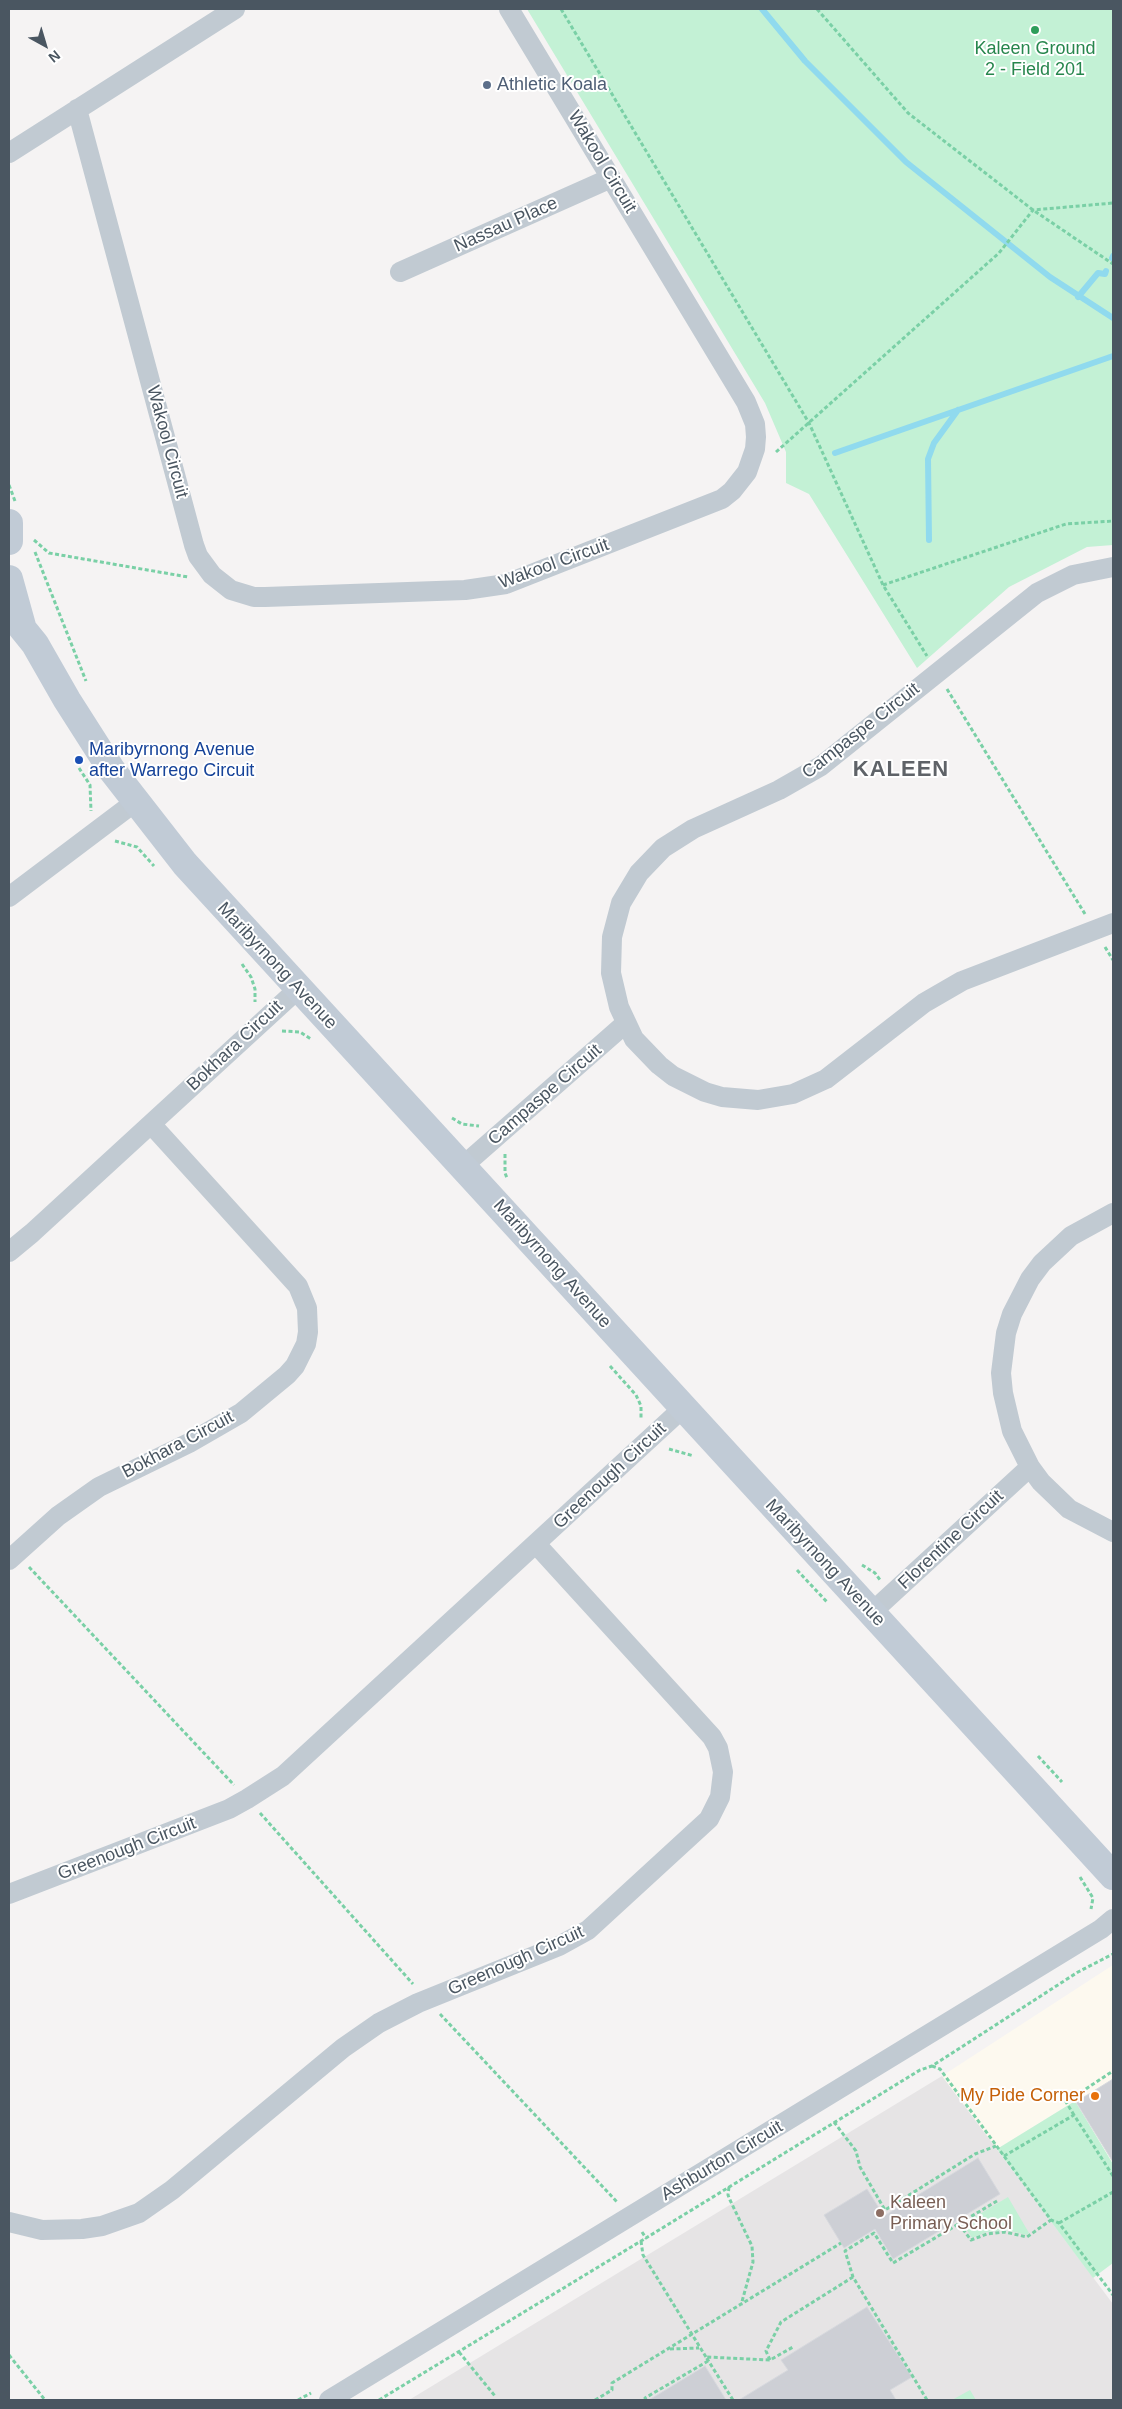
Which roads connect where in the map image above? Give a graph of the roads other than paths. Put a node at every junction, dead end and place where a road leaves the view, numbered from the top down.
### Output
1 (235, 9) edge
2 (509, 9) edge
3 (77, 109) junction
4 (9, 153) edge
5 (611, 178) junction
6 (400, 272) dead end
7 (1113, 567) edge
8 (9, 579) edge
9 (15, 619) edge
10 (135, 802) junction
11 (9, 897) edge
12 (1104, 926) edge
13 (298, 988) junction
14 (626, 1023) junction
15 (151, 1124) junction
16 (463, 1166) junction
17 (1113, 1213) edge
18 (9, 1252) edge
19 (684, 1408) junction
20 (1030, 1467) junction
21 (1113, 1532) edge
22 (536, 1544) junction
23 (9, 1560) edge
24 (871, 1613) junction
25 (1113, 1876) edge
26 (9, 1894) edge
27 (1113, 1919) edge
28 (9, 2222) edge
29 (329, 2400) edge

1 - 3 street
2 - 5 street, Wakool Circuit
3 - 4 street
3 - 5 street, Wakool Circuit
5 - 6 street, Nassau Place
7 - 14 street, Campaspe Circuit
8 - 9 street, Maribyrnong Avenue
9 - 10 street, Maribyrnong Avenue
10 - 11 street
10 - 13 street, Maribyrnong Avenue
12 - 14 street, Campaspe Circuit
13 - 15 street, Bokhara Circuit
13 - 16 street, Maribyrnong Avenue
14 - 16 street, Campaspe Circuit
15 - 18 street, Bokhara Circuit
15 - 23 street, Bokhara Circuit
16 - 19 street, Maribyrnong Avenue
17 - 20 street
19 - 22 street, Greenough Circuit
19 - 24 street, Maribyrnong Avenue
20 - 21 street
20 - 24 street, Florentine Circuit
22 - 26 street, Greenough Circuit
22 - 28 street, Greenough Circuit
24 - 25 street, Maribyrnong Avenue
27 - 29 street, Ashburton Circuit

